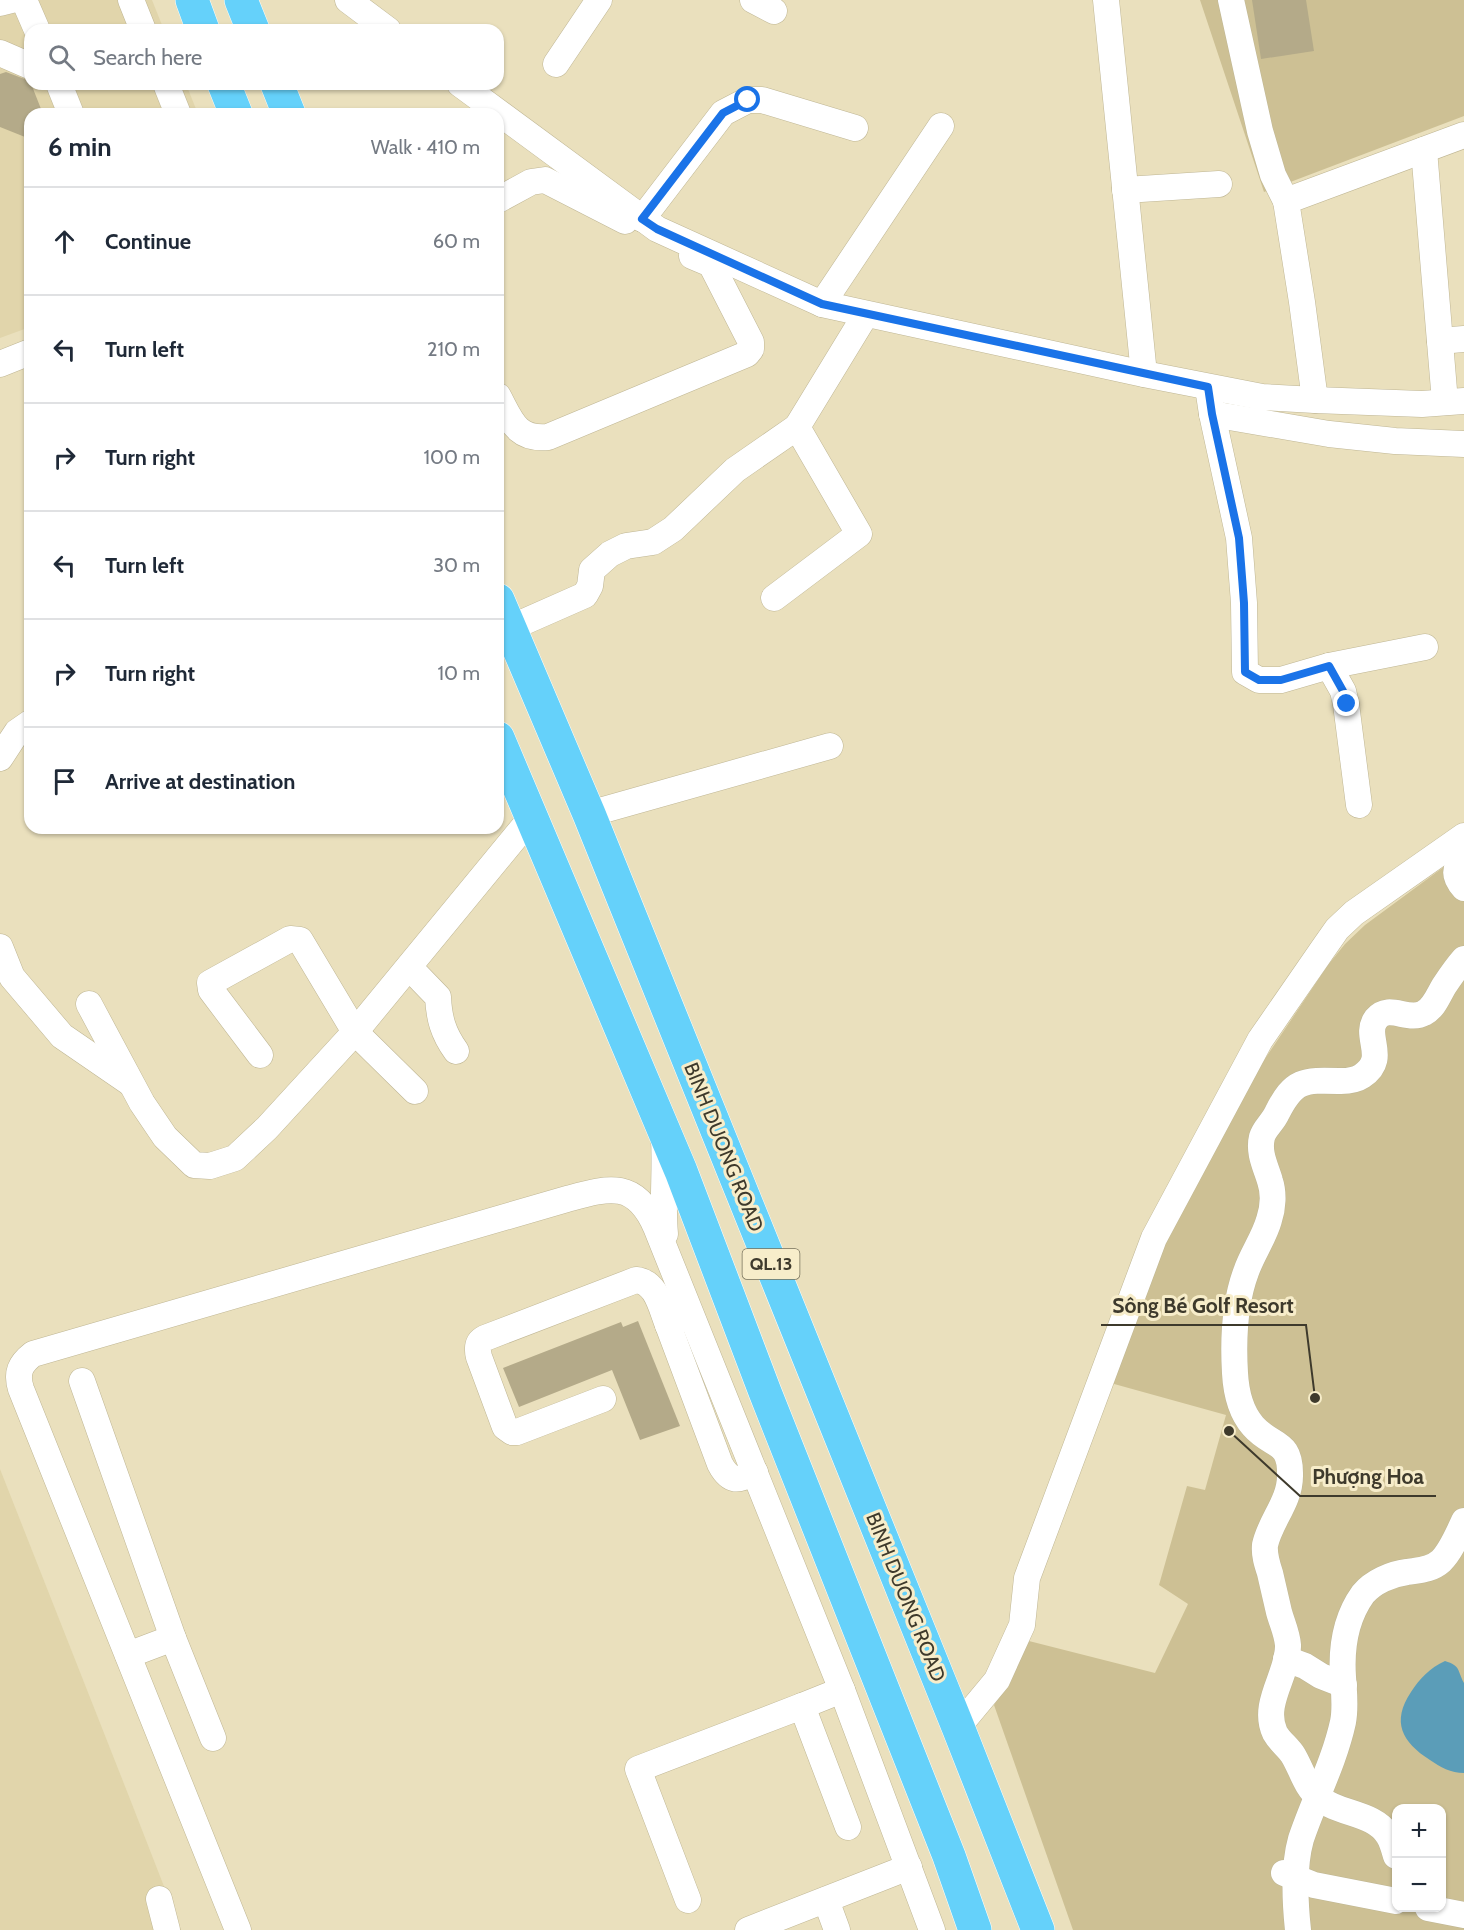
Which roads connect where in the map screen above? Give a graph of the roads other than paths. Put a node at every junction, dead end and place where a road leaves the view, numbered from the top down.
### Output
1 (12, 0) edge
2 (24, 0) edge
3 (131, 0) edge
4 (192, 0) edge
5 (240, 0) edge
6 (348, 0) edge
7 (599, 0) edge
8 (1106, 0) edge
9 (1231, 0) edge
10 (0, 3) edge
11 (34, 24) edge
12 (141, 24) edge
13 (201, 24) edge
14 (250, 24) edge
15 (380, 24) edge
16 (0, 52) edge
17 (24, 63) edge
18 (556, 64) dead end
19 (61, 90) edge
20 (168, 90) edge
21 (226, 90) edge
22 (280, 90) edge
23 (468, 90) edge
24 (69, 108) edge
25 (176, 108) edge
26 (234, 108) edge
27 (287, 108) edge
28 (492, 108) edge
29 (504, 117) edge
30 (941, 126) dead end
31 (855, 128) dead end
32 (1464, 135) edge
33 (1424, 150) junction
34 (1219, 184) dead end
35 (1125, 190) junction
36 (504, 197) edge
37 (1286, 201) junction
38 (642, 219) junction
39 (688, 248) junction
40 (715, 261) junction
41 (822, 304) junction
42 (866, 314) junction
43 (1452, 340) edge
44 (24, 354) edge
45 (0, 364) edge
46 (1144, 374) junction
47 (1208, 387) junction
48 (1315, 400) junction
49 (1454, 402) edge
50 (504, 407) edge
51 (1212, 414) junction
52 (797, 427) junction
53 (1464, 444) edge
54 (774, 598) dead end
55 (504, 614) edge
56 (1425, 648) dead end
57 (1329, 666) junction
58 (24, 727) edge
59 (830, 746) dead end
60 (504, 753) edge
61 (0, 758) edge
62 (1359, 805) dead end
63 (589, 814) junction
64 (531, 818) junction
65 (1464, 836) edge
66 (1464, 858) edge
67 (1464, 888) edge
68 (0, 947) edge
69 (1464, 959) edge
70 (409, 967) junction
71 (89, 1004) dead end
72 (355, 1032) junction
73 (456, 1051) dead end
74 (260, 1055) dead end
75 (132, 1084) junction
76 (415, 1091) dead end
77 (663, 1127) junction
78 (668, 1256) junction
79 (691, 1312) junction
80 (668, 1325) junction
81 (82, 1381) dead end
82 (603, 1399) dead end
83 (755, 1472) junction
84 (1464, 1521) edge
85 (173, 1638) junction
86 (128, 1655) junction
87 (1286, 1659) junction
88 (1344, 1685) junction
89 (842, 1690) junction
90 (802, 1706) junction
91 (958, 1727) junction
92 (213, 1738) dead end
93 (1318, 1797) junction
94 (848, 1827) dead end
95 (1392, 1840) edge
96 (909, 1867) junction
97 (1290, 1876) junction
98 (159, 1899) dead end
99 (688, 1900) dead end
100 (826, 1900) junction
101 (1392, 1900) edge
102 (1446, 1912) edge
103 (1464, 1915) edge
104 (167, 1930) edge
105 (238, 1930) edge
106 (748, 1930) edge
107 (837, 1930) edge
108 (932, 1930) edge
109 (975, 1930) edge
110 (1038, 1930) edge
111 (1298, 1930) edge

1 - 10 street
2 - 11 street
3 - 12 street
4 - 13 highway
5 - 14 highway
6 - 15 street
7 - 18 street
8 - 35 street
9 - 37 street
16 - 17 street
19 - 24 street
20 - 25 street
21 - 26 highway
22 - 27 highway
23 - 28 street
29 - 38 street
30 - 41 street
31 - 38 street
32 - 33 street
33 - 37 street
33 - 43 street
34 - 35 street
35 - 46 street
36 - 39 street
37 - 48 street
38 - 39 street
39 - 40 street
40 - 41 street
40 - 50 street
41 - 42 street
42 - 46 street
42 - 52 street
43 - 49 street
44 - 45 street
46 - 47 street
47 - 48 street
47 - 51 street
48 - 49 street
51 - 53 street
51 - 57 street
52 - 54 street
52 - 55 street
55 - 63 highway, BINH DUONG ROAD / QL.13
56 - 57 street
57 - 62 street
58 - 61 street
59 - 63 street
60 - 64 highway, QL.13
63 - 91 highway, BINH DUONG ROAD / QL.13
64 - 70 street
64 - 77 highway, QL.13
65 - 91 street
66 - 67 street
68 - 75 street
69 - 87 street
70 - 72 street
70 - 73 street
71 - 75 street
72 - 74 street
72 - 75 street
72 - 76 street
77 - 78 street
77 - 109 highway, QL.13
78 - 79 street
78 - 86 street
79 - 80 street
79 - 83 street
80 - 82 street
80 - 83 street
81 - 85 street
83 - 89 street
84 - 88 street
85 - 86 street
85 - 92 street
86 - 105 street
87 - 88 street
87 - 93 street
88 - 93 street
89 - 90 street
89 - 96 street
90 - 94 street
90 - 99 street
91 - 110 highway, BINH DUONG ROAD / QL.13
93 - 95 street
93 - 97 street
96 - 100 street
96 - 108 street
97 - 101 street
97 - 111 street
98 - 104 street
100 - 106 street
100 - 107 street
102 - 103 street

